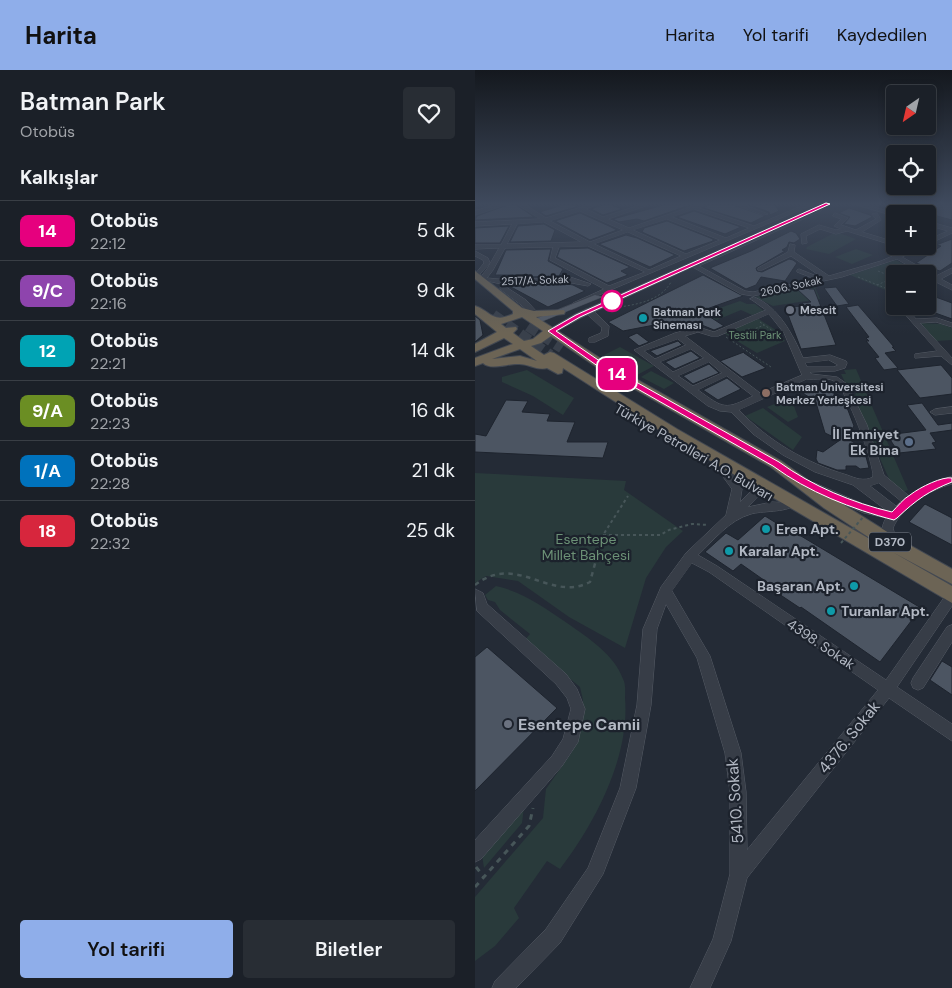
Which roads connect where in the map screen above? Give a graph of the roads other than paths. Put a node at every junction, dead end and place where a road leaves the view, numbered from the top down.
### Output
1 (504, 246) edge
2 (556, 246) edge
3 (595, 247) edge
4 (666, 247) edge
5 (710, 247) edge
6 (719, 247) edge
7 (729, 247) edge
8 (475, 254) edge
9 (683, 254) dead end
10 (889, 255) edge
11 (900, 255) edge
12 (897, 257) junction
13 (692, 265) junction
14 (565, 266) junction
15 (760, 268) dead end
16 (646, 270) dead end
17 (952, 270) edge
18 (799, 271) dead end
19 (842, 271) dead end
20 (477, 278) edge
21 (563, 278) junction
22 (827, 278) junction
23 (937, 279) junction
24 (815, 280) junction
25 (505, 282) junction
26 (588, 284) dead end
27 (606, 287) dead end
28 (952, 288) edge
29 (754, 299) dead end
30 (475, 300) edge
31 (575, 306) junction
32 (475, 309) edge
33 (518, 310) junction
34 (506, 311) tunnel mouth
35 (589, 311) junction
36 (770, 311) junction
37 (560, 312) joint
38 (909, 315) edge
39 (490, 316) junction
40 (535, 317) junction
41 (915, 321) junction
42 (952, 324) edge
43 (505, 333) junction
44 (678, 335) junction
45 (592, 340) dead end
46 (521, 345) junction
47 (691, 346) junction
48 (920, 346) dead end
49 (475, 349) edge
50 (555, 349) junction
51 (943, 354) junction
52 (928, 355) junction
53 (918, 356) dead end
54 (709, 359) junction
55 (800, 361) junction
56 (475, 362) edge
57 (654, 362) junction
58 (952, 363) edge
59 (475, 367) edge
60 (728, 373) junction
61 (805, 373) junction
62 (672, 375) junction
63 (692, 390) junction
64 (760, 397) junction
65 (733, 409) junction
66 (952, 410) edge
67 (935, 412) dead end
68 (723, 470) junction
69 (879, 477) junction
70 (796, 479) junction
71 (952, 480) edge
72 (857, 482) junction
73 (758, 491) junction
74 (908, 501) junction
75 (830, 504) junction
76 (787, 506) junction
77 (896, 514) junction
78 (727, 522) junction
79 (839, 536) junction
80 (891, 543) junction
81 (690, 556) junction
82 (951, 576) edge
83 (665, 591) junction
84 (475, 594) edge
85 (952, 595) edge
86 (952, 632) edge
87 (918, 683) dead end
88 (888, 690) junction
89 (952, 733) edge
90 (475, 853) edge
91 (739, 874) junction
92 (703, 987) edge
93 (502, 988) edge

1 - 20 street
2 - 14 street
3 - 16 street
4 - 9 street
5 - 31 street
6 - 31 main road
7 - 13 main road
8 - 20 street
10 - 19 street
11 - 12 street, 2606. Sokak
12 - 22 street, 2606. Sokak
12 - 23 street
13 - 24 street, 2606. Sokak
13 - 35 main road
14 - 21 street
14 - 27 street
15 - 22 street
17 - 23 street
18 - 24 street
20 - 25 street, 2517/A. Sokak
20 - 33 highway
20 - 34 highway
21 - 25 street, 2517/A. Sokak
21 - 26 street, 2517/A. Sokak
22 - 24 street, 2606. Sokak
23 - 28 street
25 - 40 street
29 - 36 street
30 - 39 highway
31 - 37 main road
32 - 39 highway
33 - 39 highway
33 - 40 highway
35 - 45 street
35 - 50 main road
36 - 44 street
36 - 55 street
37 - 40 highway
38 - 41 street
39 - 43 highway, Türkiye Petrolleri A.O. Bulvarı
40 - 43 highway
40 - 50 highway
41 - 42 street
41 - 51 street
43 - 46 highway, Türkiye Petrolleri A.O. Bulvarı
43 - 49 highway
44 - 47 street
44 - 57 street
46 - 50 highway, Türkiye Petrolleri A.O. Bulvarı
46 - 50 highway
46 - 56 highway
47 - 54 street
47 - 57 street
48 - 52 street
50 - 59 highway
50 - 68 highway, Türkiye Petrolleri A.O. Bulvarı
50 - 70 highway, Türkiye Petrolleri A.O. Bulvarı
50 - 75 highway, Türkiye Petrolleri A.O. Bulvarı / D370
50 - 79 highway, Türkiye Petrolleri A.O. Bulvarı / D370
51 - 52 street
51 - 58 street
52 - 53 street
54 - 60 street
54 - 62 street
55 - 61 street
55 - 61 street
57 - 62 street
60 - 63 street
60 - 64 street
61 - 64 street
61 - 69 street
62 - 63 street
63 - 65 street
64 - 65 street
65 - 72 street
66 - 67 street
68 - 73 highway, Türkiye Petrolleri A.O. Bulvarı
68 - 78 street
69 - 72 street
69 - 74 street
70 - 75 highway, Türkiye Petrolleri A.O. Bulvarı
70 - 77 street
71 - 74 street
72 - 77 street
73 - 76 highway, Türkiye Petrolleri A.O. Bulvarı
73 - 78 street
74 - 77 street
75 - 80 highway, Türkiye Petrolleri A.O. Bulvarı / D370
76 - 78 street
76 - 79 highway, Türkiye Petrolleri A.O. Bulvarı
77 - 80 street
78 - 81 street
79 - 85 highway, Türkiye Petrolleri A.O. Bulvarı / D370
80 - 82 highway, Türkiye Petrolleri A.O. Bulvarı / D370
81 - 83 street
81 - 88 street, 4398. Sokak
83 - 91 street, 5410. Sokak
83 - 93 street
84 - 90 street
85 - 88 street, 4376. Sokak
86 - 87 street
88 - 89 street, 4398. Sokak
88 - 91 street, 4376. Sokak
91 - 92 street, 5410. Sokak

